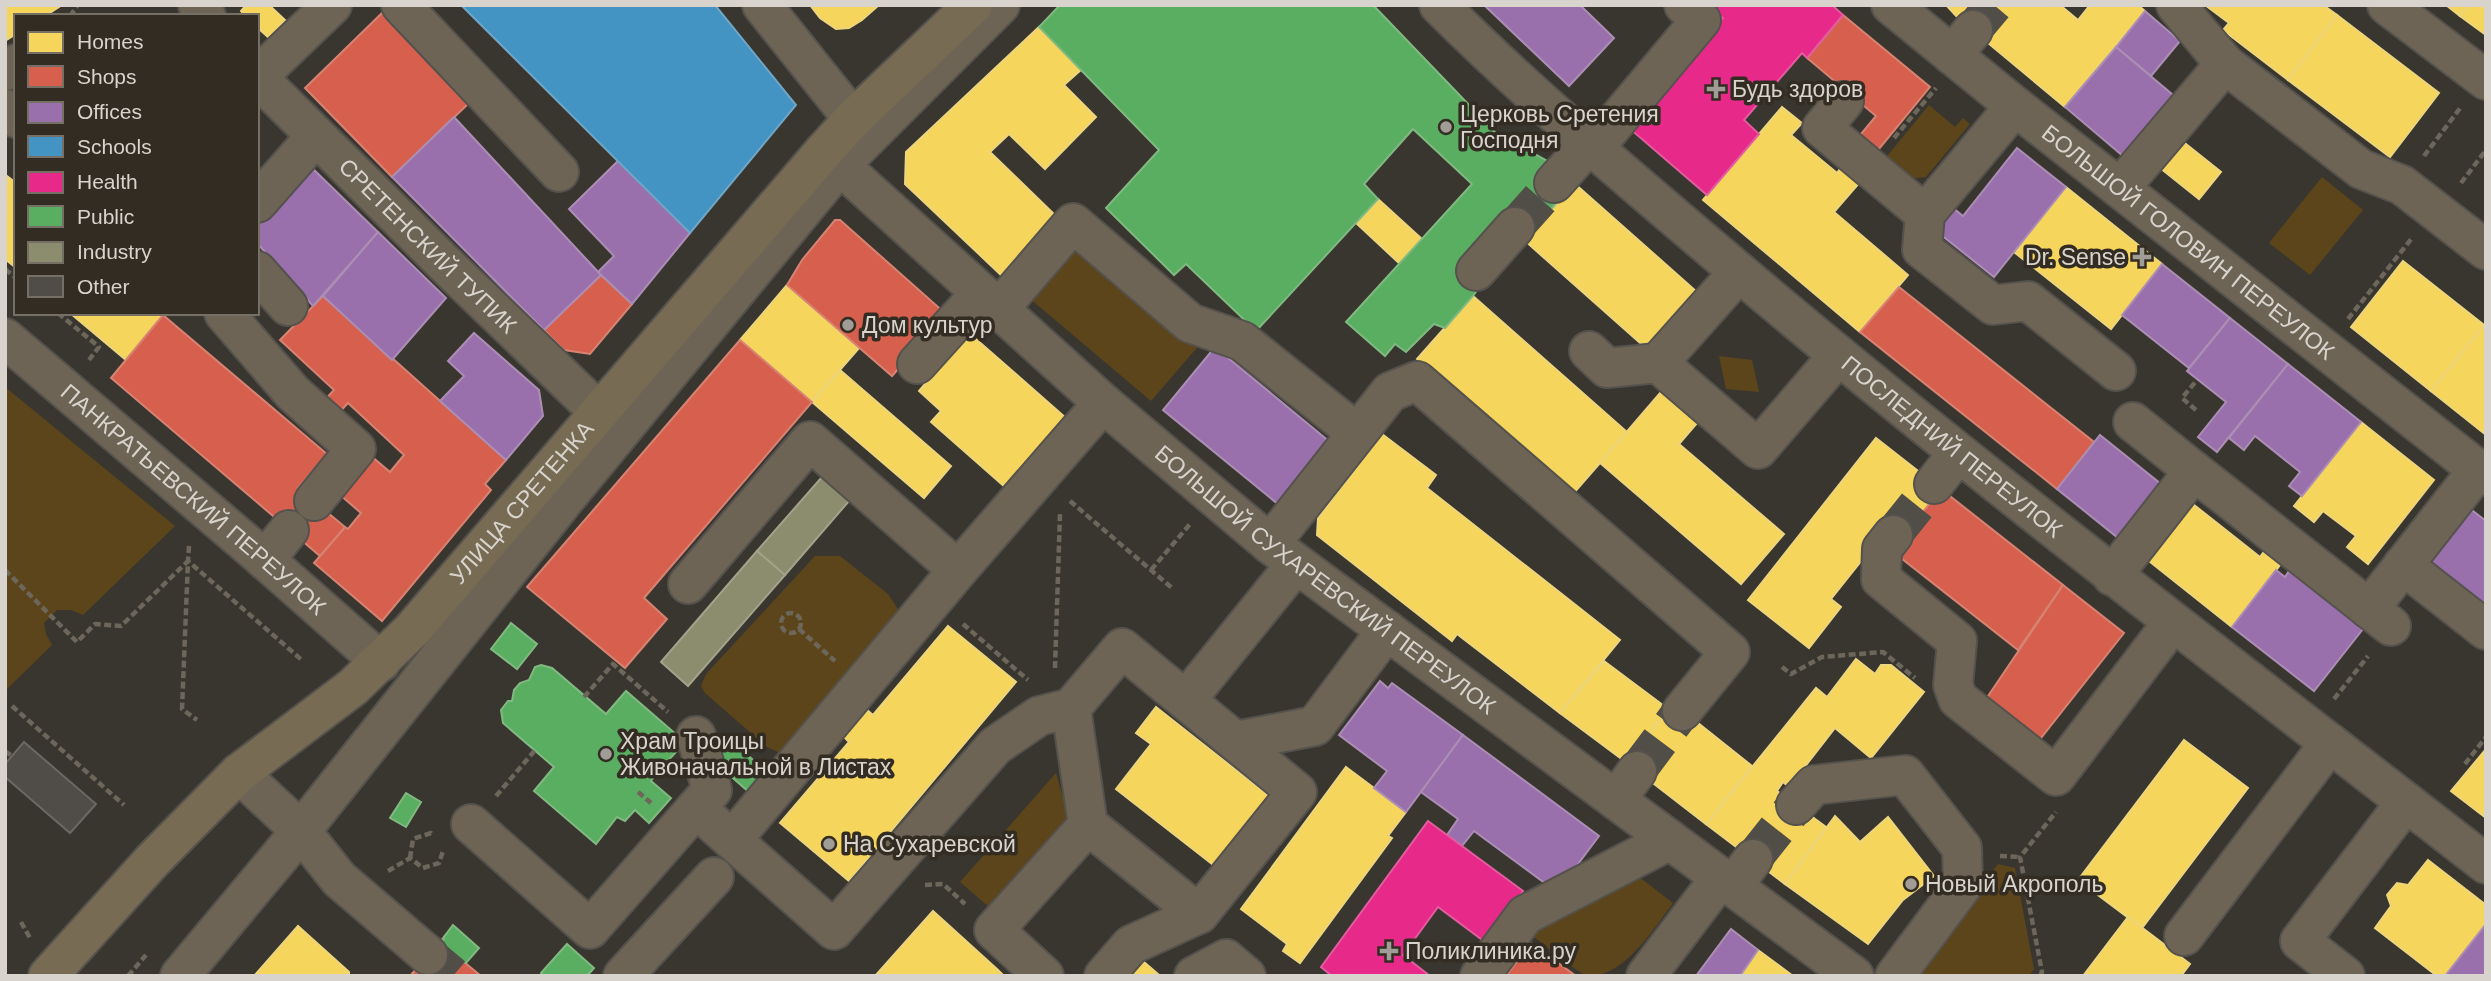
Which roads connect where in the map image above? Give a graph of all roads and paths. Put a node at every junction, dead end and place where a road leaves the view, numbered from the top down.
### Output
1 (332, 5) edge
2 (401, 5) edge
3 (762, 5) edge
4 (973, 5) edge
5 (1000, 5) edge
6 (1438, 5) edge
7 (1684, 5) edge
8 (1891, 5) edge
9 (2176, 5) edge
10 (2391, 6) edge
11 (1955, 56) junction
12 (2225, 64) junction
13 (259, 75) edge
14 (259, 79) edge
15 (2476, 90) edge
16 (1844, 101) dead end
17 (2015, 106) junction
18 (853, 119) junction
19 (316, 136) junction
20 (1591, 147) junction
21 (832, 158) junction
22 (1869, 168) junction
23 (559, 172) dead end
24 (1554, 183) tunnel mouth
25 (2402, 185) junction
26 (2120, 188) junction
27 (259, 201) edge
28 (2434, 210) junction
29 (1925, 214) junction
30 (1516, 226) tunnel mouth
31 (2486, 250) edge
32 (1476, 271) dead end
33 (1739, 272) junction
34 (259, 273) edge
35 (989, 302) junction
36 (288, 306) dead end
37 (60, 315) edge
38 (226, 315) edge
39 (2341, 328) dead end
40 (5, 338) edge
41 (1589, 351) dead end
42 (1838, 356) junction
43 (1658, 363) junction
44 (85, 364) dead end
45 (917, 364) dead end
46 (2116, 371) dead end
47 (2197, 380) dead end
48 (1103, 403) junction
49 (2196, 410) dead end
50 (599, 412) junction
51 (2133, 422) dead end
52 (1357, 433) junction
53 (1063, 449) junction
54 (1958, 453) junction
55 (2194, 471) junction
56 (2482, 473) edge
57 (1934, 484) tunnel mouth
58 (314, 500) dead end
59 (1060, 507) dead end
60 (1192, 520) dead end
61 (289, 530) dead end
62 (1893, 536) tunnel mouth
63 (1283, 554) junction
64 (265, 560) junction
65 (2403, 565) junction
66 (5, 570) edge
67 (958, 570) junction
68 (1151, 570) junction
69 (2112, 576) junction
70 (688, 584) dead end
71 (1172, 587) dead end
72 (933, 599) junction
73 (2173, 622) junction
74 (799, 629) junction
75 (1387, 630) junction
76 (2486, 630) edge
77 (1856, 655) dead end
78 (381, 662) junction
79 (1783, 667) dead end
80 (862, 685) junction
81 (583, 697) dead end
82 (1186, 700) junction
83 (12, 706) dead end
84 (1067, 709) junction
85 (1682, 711) tunnel mouth
86 (197, 720) dead end
87 (696, 736) joint
88 (2486, 737) edge
89 (1236, 741) junction
90 (2330, 743) junction
91 (536, 749) dead end
92 (5, 751) edge
93 (12, 757) dead end
94 (525, 763) dead end
95 (2465, 764) dead end
96 (239, 773) junction
97 (2406, 802) junction
98 (124, 805) dead end
99 (1796, 805) tunnel mouth
100 (696, 808) junction
101 (1088, 825) junction
102 (301, 831) junction
103 (458, 836) joint
104 (438, 840) dead end
105 (732, 840) junction
106 (1670, 840) junction
107 (2025, 851) dead end
108 (410, 858) dead end
109 (2486, 864) edge
110 (423, 868) dead end
111 (1736, 874) junction
112 (714, 877) dead end
113 (943, 884) dead end
114 (962, 901) dead end
115 (1199, 914) junction
116 (21, 922) dead end
117 (2184, 936) dead end
118 (30, 938) dead end
119 (428, 955) tunnel mouth
120 (48, 976) edge
121 (180, 976) edge
122 (623, 976) edge
123 (1044, 976) edge
124 (1104, 976) edge
125 (1194, 976) edge
126 (1246, 976) edge
127 (1480, 976) edge
128 (1646, 976) edge
129 (1854, 976) edge
130 (1895, 976) edge
131 (2040, 976) edge
132 (2345, 976) edge

1 - 13 street
2 - 23 street
3 - 18 street
4 - 18 main road, УЛИЦА СРЕТЕНКА
5 - 21 street
6 - 20 street, ПОСЛЕДНИЙ ПЕРЕУЛОК
7 - 20 street
8 - 11 street, БОЛЬШОЙ ГОЛОВИН ПЕРЕУЛОК
9 - 12 street
10 - 15 street
11 - 17 street, БОЛЬШОЙ ГОЛОВИН ПЕРЕУЛОК
11 - 22 path
12 - 25 street
12 - 26 street
14 - 19 street, СРЕТЕНСКИЙ ТУПИК
15 - 25 path
16 - 22 street
17 - 26 street, БОЛЬШОЙ ГОЛОВИН ПЕРЕУЛОК
17 - 29 street
18 - 21 main road, УЛИЦА СРЕТЕНКА
19 - 27 street
19 - 50 street, СРЕТЕНСКИЙ ТУПИК
20 - 24 street
20 - 33 street, ПОСЛЕДНИЙ ПЕРЕУЛОК
21 - 35 street, БОЛЬШОЙ СУХАРЕВСКИЙ ПЕРЕУЛОК
21 - 50 main road, УЛИЦА СРЕТЕНКА
21 - 102 street
22 - 29 street
25 - 28 street
26 - 56 street, БОЛЬШОЙ ГОЛОВИН ПЕРЕУЛОК
28 - 31 street
28 - 39 path
29 - 46 street
30 - 32 street
33 - 42 street, ПОСЛЕДНИЙ ПЕРЕУЛОК
33 - 43 street
34 - 36 street
35 - 45 street
35 - 48 street, БОЛЬШОЙ СУХАРЕВСКИЙ ПЕРЕУЛОК
35 - 52 street
37 - 44 path
38 - 58 street
40 - 64 street, ПАНКРАТЬЕВСКИЙ ПЕРЕУЛОК
41 - 43 street
42 - 43 street
42 - 54 street, ПОСЛЕДНИЙ ПЕРЕУЛОК
47 - 49 path
48 - 53 street
48 - 63 street, БОЛЬШОЙ СУХАРЕВСКИЙ ПЕРЕУЛОК
50 - 78 main road, УЛИЦА СРЕТЕНКА
51 - 55 street
52 - 63 street
52 - 85 street
53 - 67 street
53 - 68 path
54 - 57 street
54 - 69 street, ПОСЛЕДНИЙ ПЕРЕУЛОК
55 - 65 street
55 - 69 street
56 - 65 street
59 - 84 path
60 - 68 path
61 - 64 street
62 - 73 street
63 - 75 street, БОЛЬШОЙ СУХАРЕВСКИЙ ПЕРЕУЛОК
63 - 82 street
64 - 78 street, ПАНКРАТЬЕВСКИЙ ПЕРЕУЛОК
65 - 76 street
66 - 86 path
67 - 70 street
67 - 72 street
68 - 71 path
69 - 73 street, ПОСЛЕДНИЙ ПЕРЕУЛОК
72 - 80 street
72 - 84 path
73 - 90 street, ПОСЛЕДНИЙ ПЕРЕУЛОК
74 - 74 path
74 - 80 path
75 - 89 street
75 - 106 street, БОЛЬШОЙ СУХАРЕВСКИЙ ПЕРЕУЛОК
77 - 79 path
78 - 96 main road, УЛИЦА СРЕТЕНКА
80 - 105 street
81 - 87 path
82 - 84 street
82 - 89 street
83 - 98 path
84 - 101 street
84 - 105 street
87 - 100 street
88 - 95 path
89 - 115 street
90 - 97 street, ПОСЛЕДНИЙ ПЕРЕУЛОК
90 - 117 street
91 - 94 path
92 - 93 path
96 - 102 street
96 - 120 main road, УЛИЦА СРЕТЕНКА
97 - 109 street, ПОСЛЕДНИЙ ПЕРЕУЛОК
97 - 132 street
99 - 130 street
100 - 103 street
100 - 105 street
101 - 115 street
101 - 123 street
102 - 119 street
102 - 121 street
103 - 110 path
104 - 108 path
106 - 111 street, БОЛЬШОЙ СУХАРЕВСКИЙ ПЕРЕУЛОК
106 - 127 street
107 - 131 path
111 - 128 street
111 - 129 street, БОЛЬШОЙ СУХАРЕВСКИЙ ПЕРЕУЛОК
112 - 122 street
113 - 114 path
115 - 124 street
116 - 118 path
125 - 126 street

